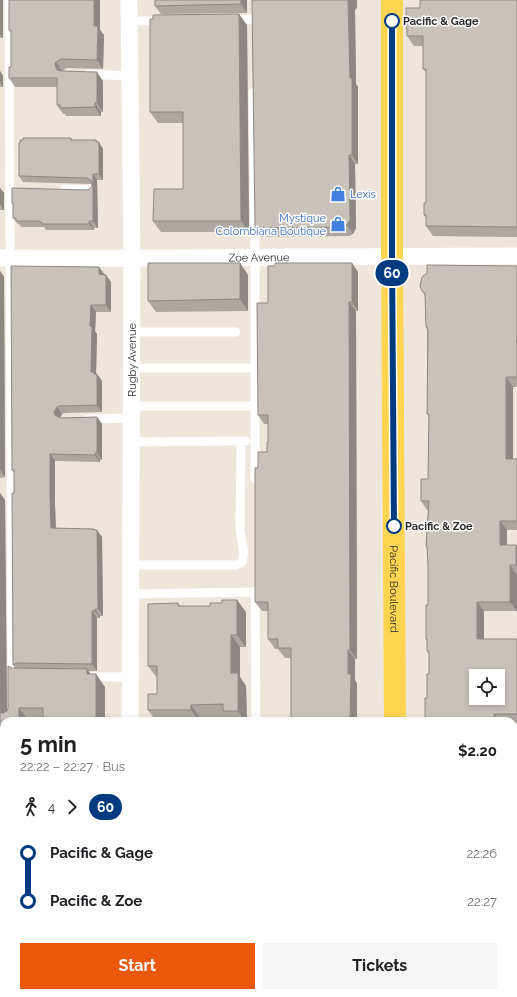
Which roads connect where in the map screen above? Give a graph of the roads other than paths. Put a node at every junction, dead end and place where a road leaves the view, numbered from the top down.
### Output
1 (9, 0) edge
2 (129, 0) edge
3 (392, 0) edge
4 (222, 20) edge
5 (253, 20) edge
6 (130, 21) junction
7 (167, 21) edge
8 (83, 74) edge
9 (130, 76) junction
10 (253, 83) edge
11 (54, 189) edge
12 (91, 190) edge
13 (392, 256) junction
14 (517, 256) edge
15 (5, 258) edge
16 (255, 258) junction
17 (132, 259) junction
18 (132, 332) junction
19 (236, 332) dead end
20 (132, 368) junction
21 (255, 368) junction
22 (255, 406) junction
23 (132, 412) junction
24 (80, 419) edge
25 (241, 441) junction
26 (255, 441) junction
27 (131, 442) junction
28 (255, 489) edge
29 (131, 565) junction
30 (130, 594) junction
31 (76, 676) edge
32 (130, 677) junction
33 (12, 689) edge
34 (130, 717) edge
35 (256, 717) edge
36 (396, 717) edge

1 - 15 lane
2 - 6 street, Rugby Avenue
3 - 13 main road, Pacific Boulevard
4 - 5 lane
6 - 7 lane
6 - 9 street, Rugby Avenue
8 - 9 lane
9 - 17 street, Rugby Avenue
10 - 16 lane
11 - 12 lane
13 - 14 street, Zoe Avenue
13 - 16 street, Zoe Avenue
13 - 36 main road, Pacific Boulevard
15 - 17 street, Zoe Avenue
15 - 33 lane
16 - 17 street, Zoe Avenue
16 - 21 lane
17 - 18 street, Rugby Avenue
18 - 19 lane
18 - 20 street, Rugby Avenue
20 - 21 lane
20 - 23 street, Rugby Avenue
21 - 22 lane
22 - 23 lane
22 - 26 lane
23 - 24 lane
23 - 27 street, Rugby Avenue
25 - 26 lane
25 - 27 lane
25 - 29 lane
26 - 28 lane
27 - 29 street, Rugby Avenue
29 - 30 street, Rugby Avenue
30 - 32 street, Rugby Avenue
30 - 35 lane
31 - 32 lane
32 - 34 street, Rugby Avenue

